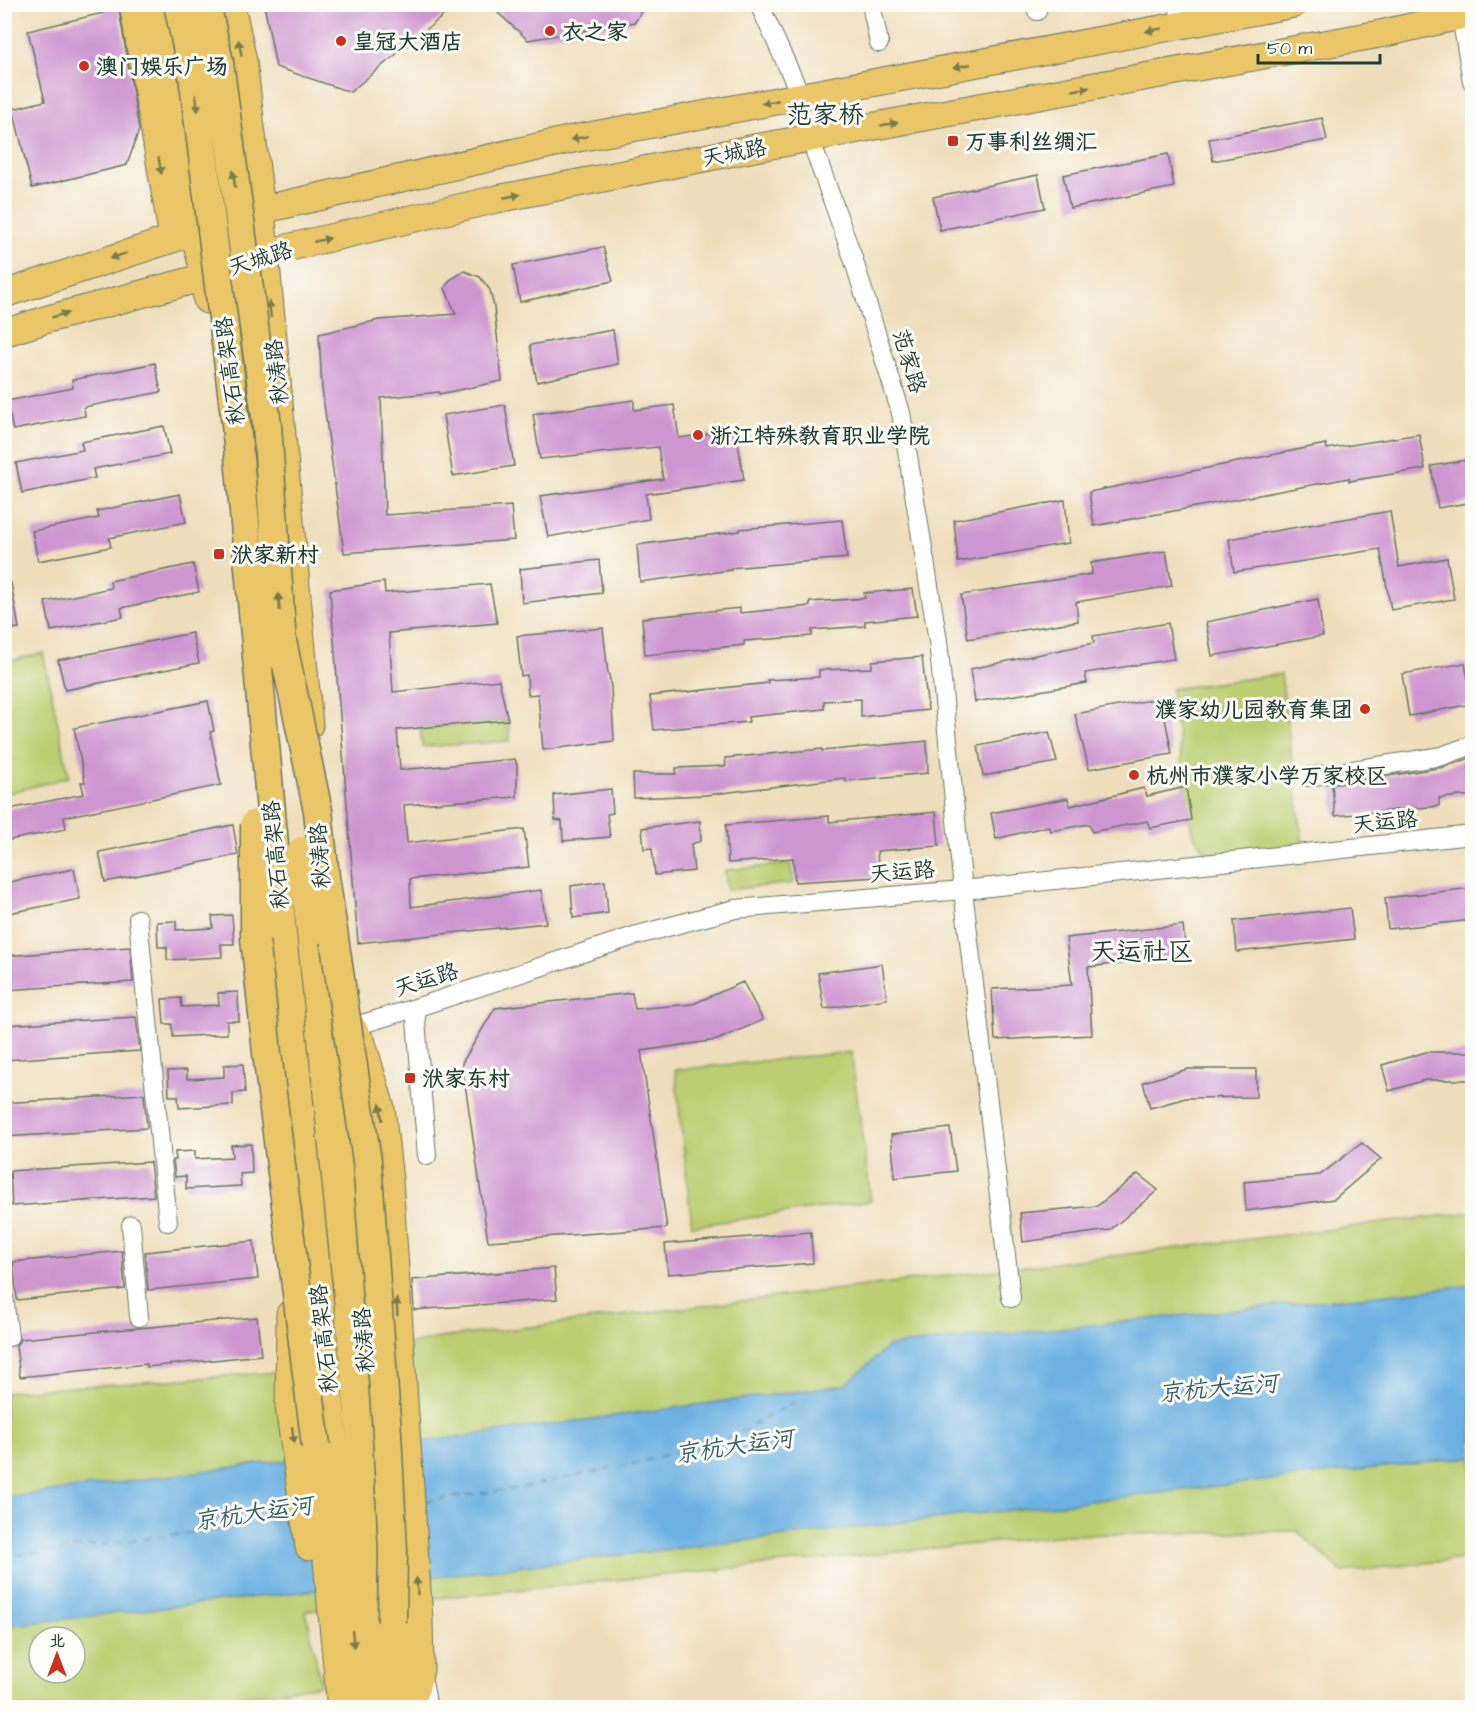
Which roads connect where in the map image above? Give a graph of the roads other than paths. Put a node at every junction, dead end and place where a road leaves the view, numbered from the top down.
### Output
1 (133, 4) edge
2 (156, 4) edge
3 (178, 4) edge
4 (206, 4) edge
5 (231, 4) edge
6 (759, 4) edge
7 (871, 4) edge
8 (1294, 4) edge
9 (1467, 14) edge
10 (1180, 15) edge
11 (879, 43) dead end
12 (1473, 81) edge
13 (801, 96) junction
14 (810, 138) junction
15 (261, 210) junction
16 (184, 234) junction
17 (265, 254) junction
18 (205, 277) junction
19 (4, 294) edge
20 (4, 333) edge
21 (268, 643) junction
22 (1473, 745) edge
23 (1308, 777) dead end
24 (1473, 836) edge
25 (963, 890) junction
26 (138, 919) dead end
27 (331, 994) junction
28 (415, 1008) junction
29 (352, 1027) junction
30 (427, 1156) dead end
31 (168, 1222) dead end
32 (131, 1225) dead end
33 (4, 1297) edge
34 (1011, 1298) dead end
35 (139, 1317) dead end
36 (9, 1337) dead end
37 (299, 1370) junction
38 (316, 1446) junction
39 (392, 1622) junction
40 (335, 1648) junction
41 (413, 1659) junction
42 (341, 1707) edge
43 (360, 1707) edge
44 (386, 1707) edge
45 (403, 1707) edge
46 (411, 1707) edge
47 (428, 1707) edge

1 -> 16 main road
2 - 16 main road
3 -> 21 highway, 秋石高架路, bridge
21 -> 4 highway, 秋石高架路, bridge
15 -> 5 main road, 秋涛路
6 - 13 street
7 - 11 street
8 - 10 main road, 天城路
9 - 12 street
14 -> 9 main road, 天城路
10 -> 13 main road, 天城路
13 -> 15 main road, 天城路
17 -> 14 main road, 天城路
14 - 25 street, 范家路
15 - 16 main road, 天城路
15 - 17 main road, 秋涛路
16 - 18 main road
16 -> 19 main road, 天城路
17 - 18 main road, 天城路
27 -> 17 main road, 秋涛路
20 -> 18 main road, 天城路
18 - 37 main road
21 - 38 highway, bridge
21 - 39 highway, bridge
21 -> 43 highway, 秋石高架路, bridge
21 - 44 highway, 秋石高架路, bridge
22 - 23 street
24 - 25 street, 天运路
25 - 28 street, 天运路
25 - 34 street, 范家路
26 - 31 street
27 - 29 main road
27 - 39 main road, 秋涛路, bridge
28 - 29 street, 天运路
28 - 30 street
41 -> 29 main road
32 - 35 street
33 - 36 street
37 - 38 main road, bridge
37 -> 40 main road
38 - 40 main road
39 - 41 main road, 秋涛路
40 - 42 main road
41 - 45 main road, 秋涛路
41 - 46 main road
41 - 47 street

